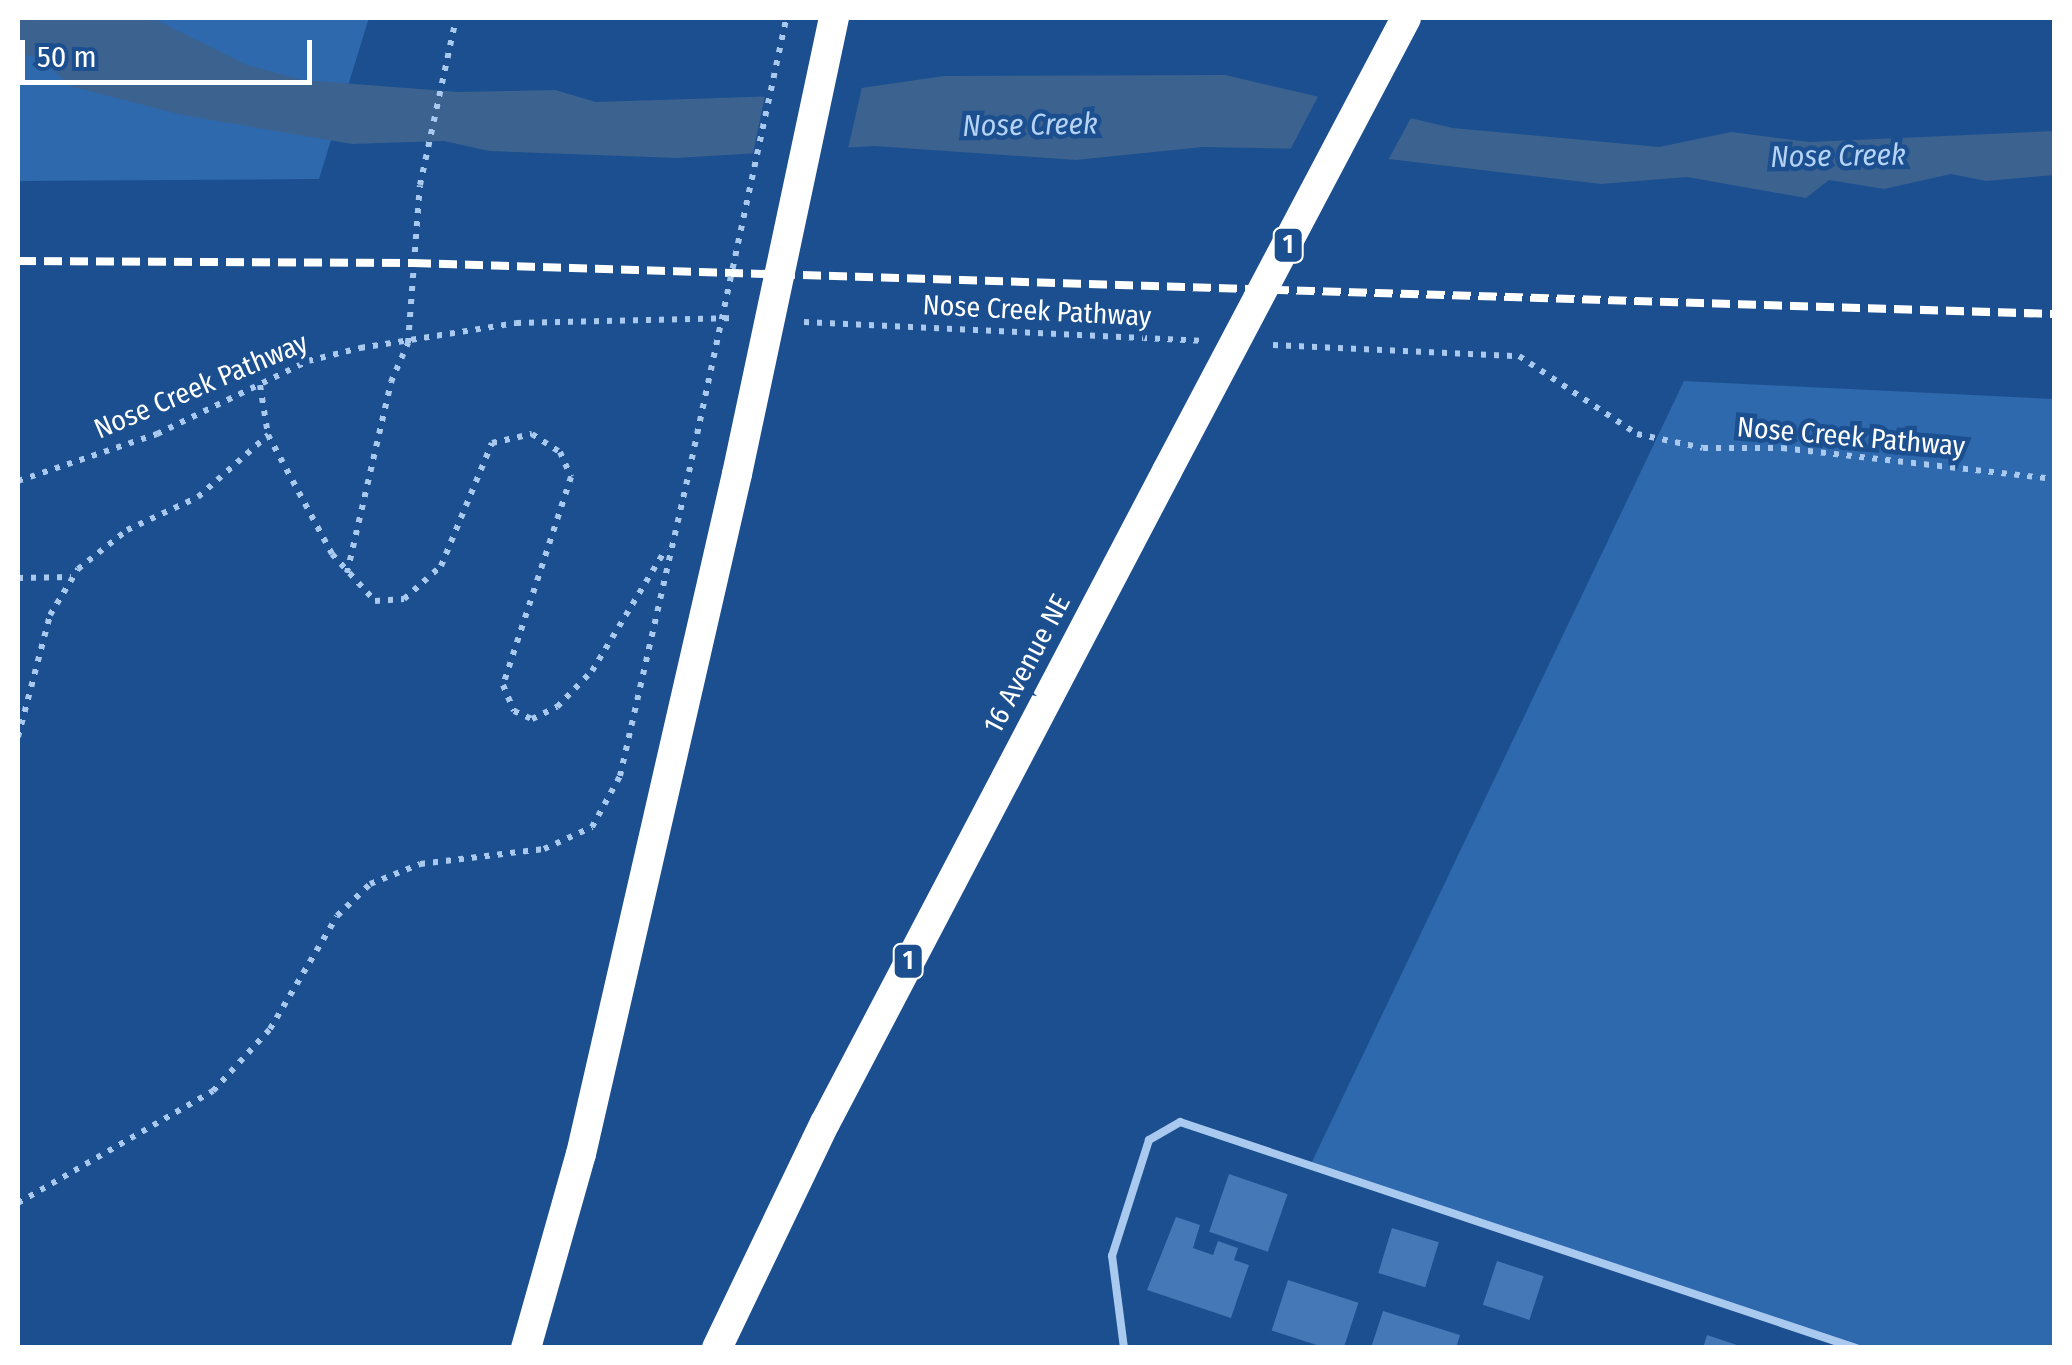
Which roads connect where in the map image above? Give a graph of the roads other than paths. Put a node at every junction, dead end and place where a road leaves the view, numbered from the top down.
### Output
1 (834, 18) edge
2 (1406, 18) edge
3 (526, 1348) edge
4 (717, 1348) edge
5 (1124, 1348) edge
6 (1856, 1348) edge

1 - 3 highway, bridge
2 - 4 highway, 16 Avenue NE / 1, bridge
5 - 6 lane

